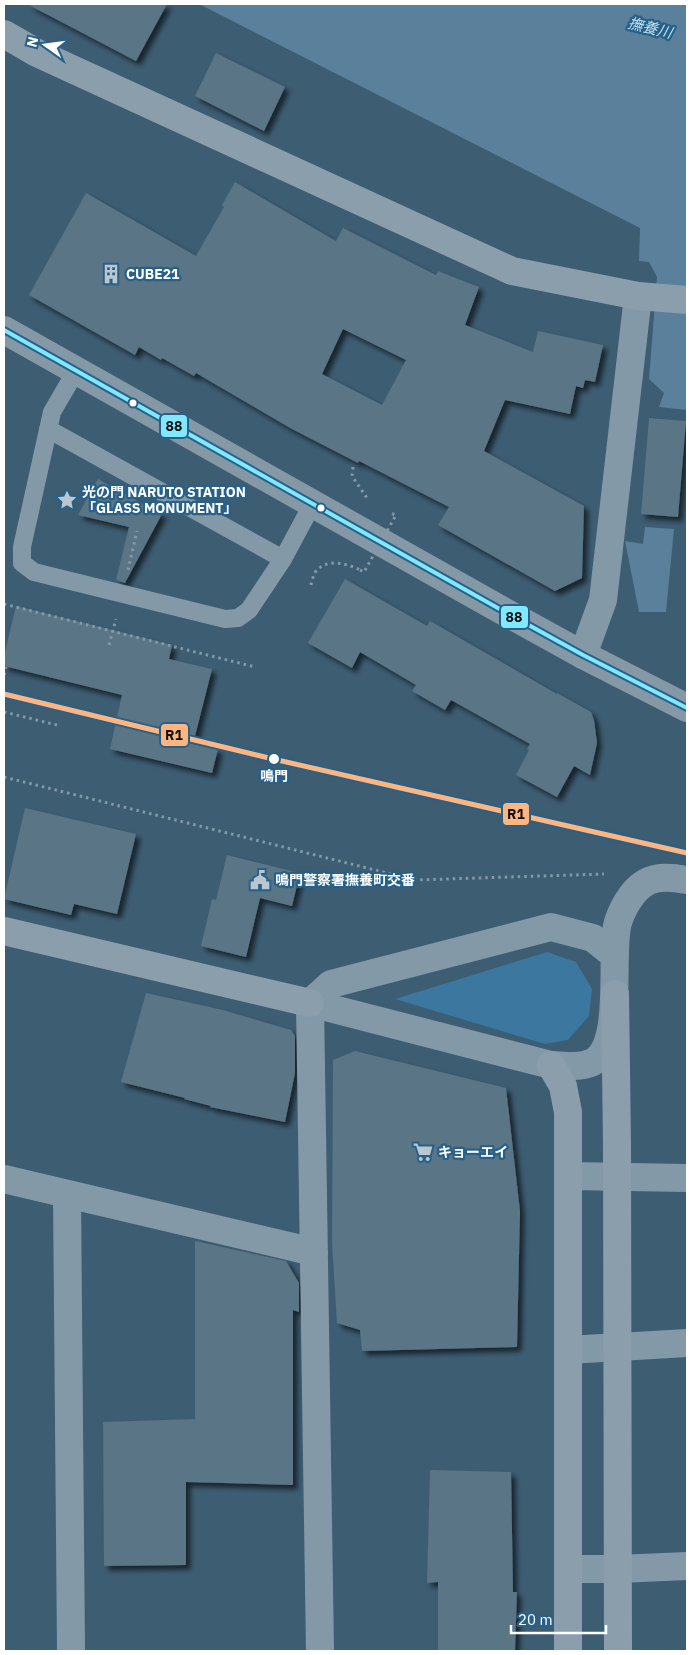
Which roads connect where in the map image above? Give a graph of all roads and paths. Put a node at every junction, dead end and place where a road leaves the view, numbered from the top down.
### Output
1 (4, 34) edge
2 (645, 296) junction
3 (687, 300) edge
4 (4, 330) edge
5 (76, 371) junction
6 (48, 429) junction
7 (353, 467) dead end
8 (369, 502) dead end
9 (313, 503) junction
10 (383, 509) dead end
11 (138, 531) dead end
12 (282, 559) junction
13 (126, 578) dead end
14 (311, 584) dead end
15 (4, 604) edge
16 (116, 619) dead end
17 (112, 631) junction
18 (109, 645) dead end
19 (583, 655) junction
20 (6, 667) dead end
21 (255, 667) dead end
22 (4, 675) edge
23 (687, 708) edge
24 (4, 712) edge
25 (56, 725) dead end
26 (4, 777) edge
27 (604, 874) dead end
28 (687, 880) edge
29 (4, 931) edge
30 (614, 955) junction
31 (615, 994) junction
32 (310, 1003) junction
33 (551, 1065) junction
34 (568, 1176) junction
35 (618, 1177) junction
36 (687, 1178) edge
37 (4, 1179) edge
38 (67, 1194) junction
39 (314, 1252) junction
40 (687, 1343) edge
41 (618, 1347) junction
42 (568, 1350) junction
43 (687, 1566) edge
44 (568, 1569) junction
45 (618, 1569) junction
46 (71, 1651) edge
47 (320, 1651) edge
48 (568, 1651) edge
49 (618, 1651) edge

1 - 2 street
2 - 3 street
2 - 19 street
4 - 5 highway
5 - 6 lane
5 - 9 highway
6 - 12 lane
6 - 12 lane
7 - 8 path
9 - 12 lane
9 - 19 highway
10 - 14 path, bridge
11 - 13 path
15 - 17 path
16 - 17 path
17 - 18 path
17 - 21 path
19 - 23 highway
20 - 22 path
24 - 25 path
26 - 27 path
28 - 30 street
29 - 32 street
30 - 31 street
30 - 32 street
31 - 33 street
31 - 35 street
32 - 33 street
32 - 39 street
33 - 34 street
34 - 35 street
34 - 42 street
35 - 36 street
35 - 41 street
37 - 38 street
38 - 39 street
38 - 46 street
39 - 47 street
40 - 41 street
41 - 42 street
41 - 45 street
42 - 44 street
43 - 45 street
44 - 45 street
44 - 48 street
45 - 49 street

